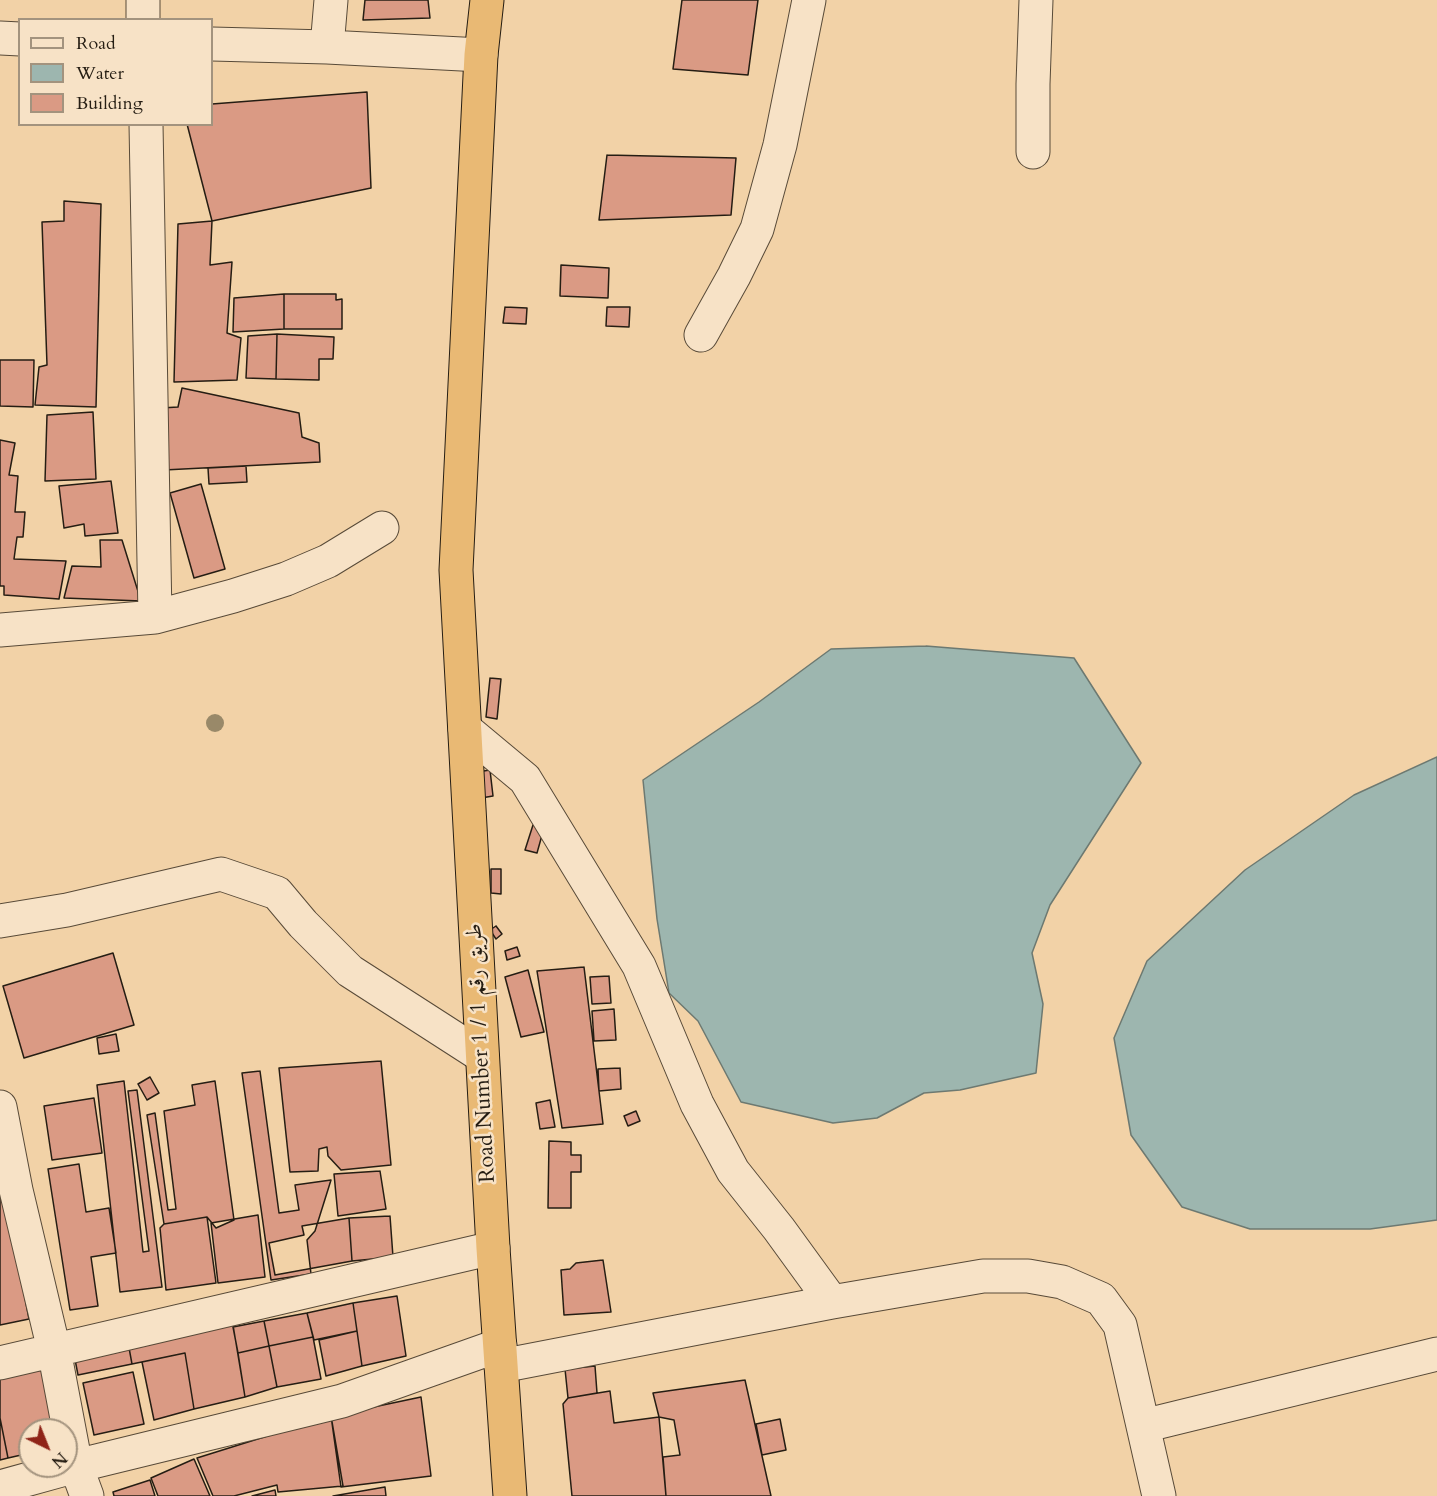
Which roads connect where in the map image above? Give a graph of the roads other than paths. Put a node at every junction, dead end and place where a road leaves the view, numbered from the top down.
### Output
1 (143, 0) edge
2 (331, 0) edge
3 (488, 0) edge
4 (808, 0) edge
5 (1036, 0) edge
6 (143, 18) edge
7 (0, 39) edge
8 (18, 39) edge
9 (213, 44) edge
10 (327, 47) junction
11 (481, 55) junction
12 (146, 126) edge
13 (1034, 152) dead end
14 (701, 335) dead end
15 (382, 528) dead end
16 (155, 617) junction
17 (0, 630) edge
18 (465, 729) junction
19 (0, 921) edge
20 (482, 1056) junction
21 (0, 1107) edge
22 (493, 1248) junction
23 (832, 1302) junction
24 (54, 1350) junction
25 (1437, 1354) edge
26 (501, 1356) junction
27 (0, 1364) edge
28 (67, 1418) edge
29 (1143, 1426) junction
30 (78, 1466) edge
31 (78, 1471) edge
32 (33, 1478) edge
33 (0, 1487) edge
34 (87, 1496) edge
35 (510, 1496) edge
36 (1159, 1496) edge

1 - 6 street
2 - 10 street
3 - 11 highway, Road Number 1 / طريق رقم 1
4 - 14 street
5 - 13 street
7 - 8 street
9 - 10 street
10 - 11 street
11 - 18 highway, Road Number 1 / طريق رقم 1
12 - 16 street
15 - 16 street
16 - 17 street
18 - 20 highway, Road Number 1 / طريق رقم 1
18 - 23 street
19 - 20 street
20 - 22 highway, Road Number 1 / طريق رقم 1
21 - 24 street
22 - 24 street
22 - 26 highway, Road Number 1 / طريق رقم 1
23 - 26 street
23 - 29 street
24 - 27 street
24 - 28 street
25 - 29 street
26 - 30 street
26 - 35 highway, Road Number 1 / طريق رقم 1
29 - 36 street
31 - 34 street
32 - 33 street

